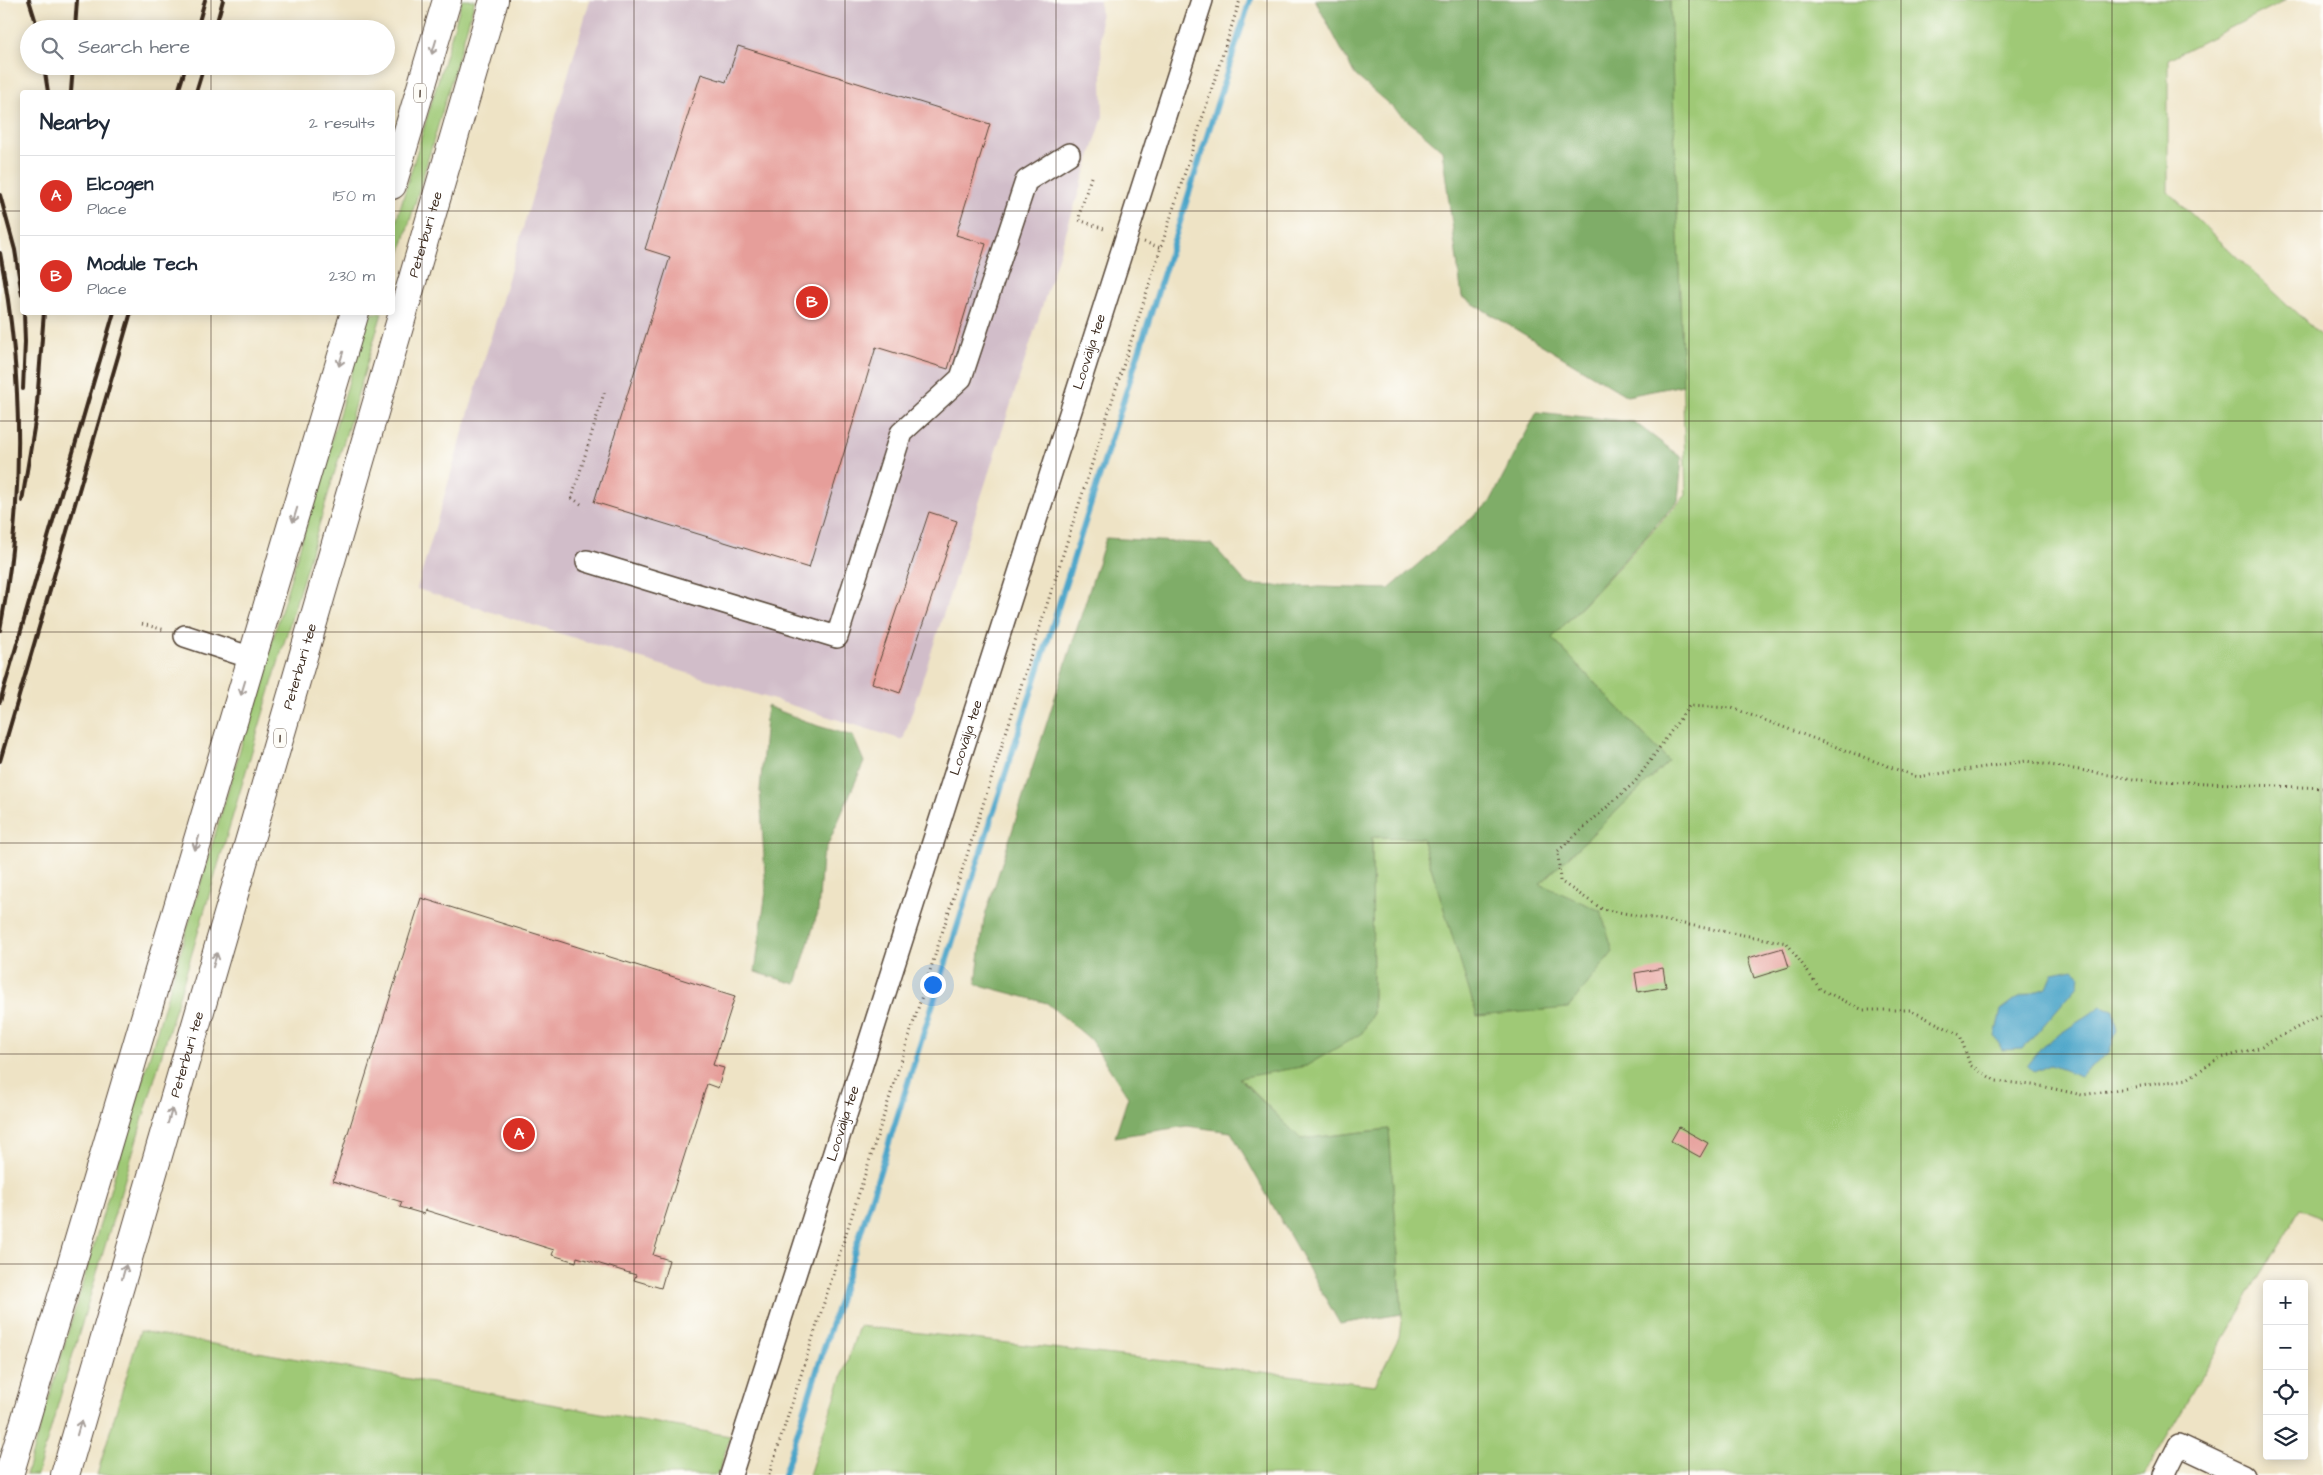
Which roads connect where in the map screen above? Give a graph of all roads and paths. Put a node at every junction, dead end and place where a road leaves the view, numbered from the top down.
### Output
1 (448, 0) edge
2 (494, 0) edge
3 (1202, 0) edge
4 (1240, 0) edge
5 (1069, 154) dead end
6 (395, 175) edge
7 (1091, 177) dead end
8 (1132, 239) junction
9 (1161, 248) junction
10 (354, 315) edge
11 (605, 390) dead end
12 (581, 504) dead end
13 (587, 560) dead end
14 (142, 624) dead end
15 (185, 636) joint
16 (252, 658) junction
17 (2323, 788) edge
18 (2323, 1014) edge
19 (9, 1475) edge
20 (65, 1475) edge
21 (731, 1475) edge
22 (769, 1475) edge
23 (2164, 1475) edge
24 (2243, 1475) edge

1 -> 6 highway, 1
20 -> 2 highway, Peterburi tee / 1
3 - 8 street, Loovälja tee
4 - 9 path
5 - 13 street
7 - 8 path
8 - 9 path
8 - 21 street, Loovälja tee
9 - 22 path
10 -> 16 highway
11 - 12 path
14 - 15 path
15 - 16 street
16 -> 19 highway
17 - 18 path
23 - 24 street

